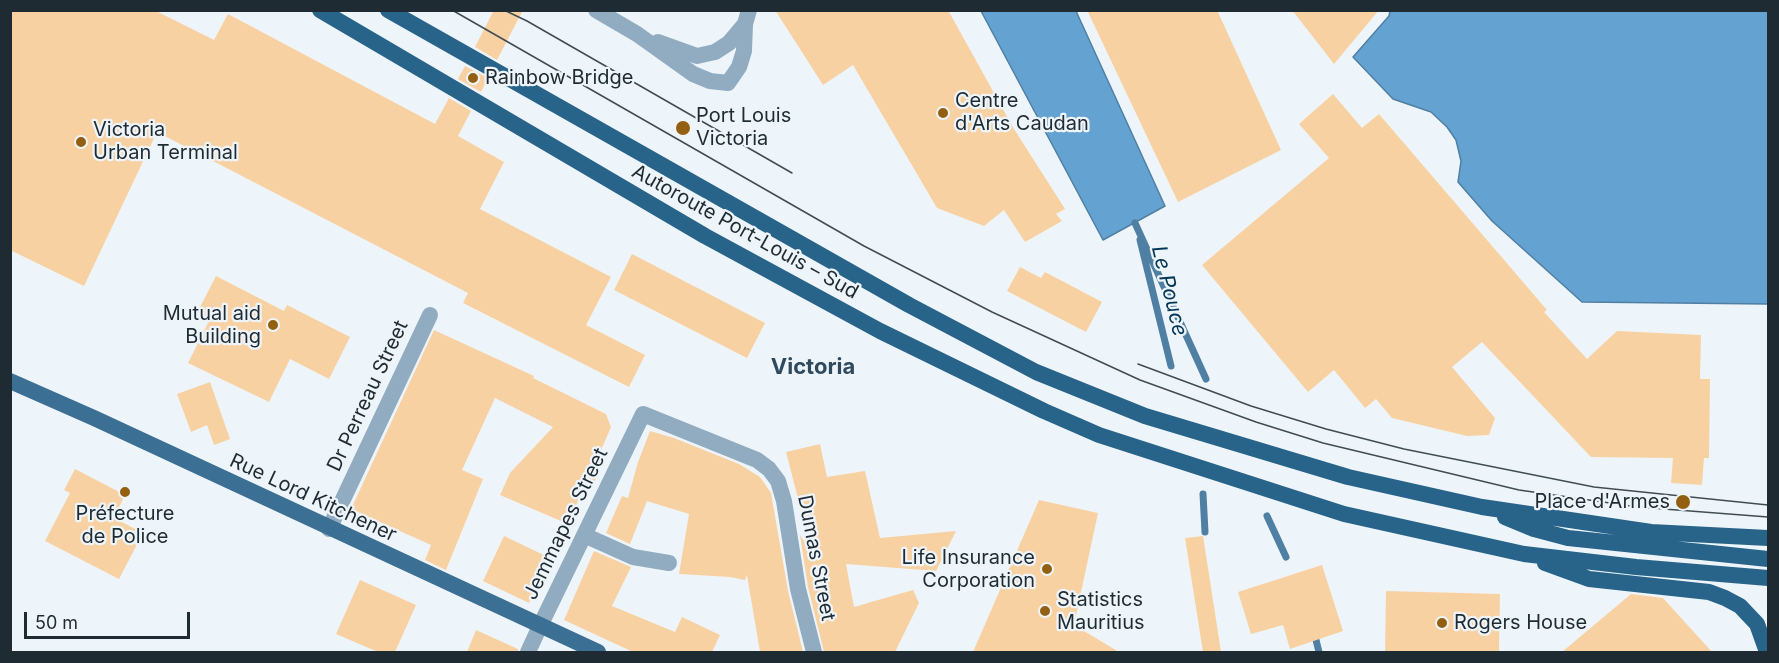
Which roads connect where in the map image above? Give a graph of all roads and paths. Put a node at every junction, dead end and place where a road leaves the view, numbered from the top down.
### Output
1 (320, 10) edge
2 (388, 10) edge
3 (596, 10) edge
4 (747, 17) edge
5 (637, 34) junction
6 (430, 315) dead end
7 (10, 381) edge
8 (643, 414) joint
9 (1482, 507) junction
10 (329, 529) junction
11 (584, 535) junction
12 (1768, 538) edge
13 (1524, 554) junction
14 (1768, 560) edge
15 (669, 563) dead end
16 (1768, 578) edge
17 (540, 626) junction
18 (528, 652) edge
19 (598, 652) edge
20 (814, 652) edge
21 (1767, 652) edge

1 - 13 highway, Autoroute Port-Louis – Sud
2 - 9 highway, Autoroute Port-Louis – Sud
3 - 5 street
4 - 5 street
4 - 5 street
6 - 10 street, Dr Perreau Street
7 - 10 main road, Rue Lord Kitchener
8 - 11 street, Jemmapes Street
8 - 20 street, Dumas Street
9 - 12 highway
9 - 14 highway
10 - 17 main road, Rue Lord Kitchener
11 - 15 street
11 - 17 street, Jemmapes Street
13 - 16 highway
13 - 21 highway
17 - 18 street, Jemmapes Street
17 - 19 main road, Rue Lord Kitchener

